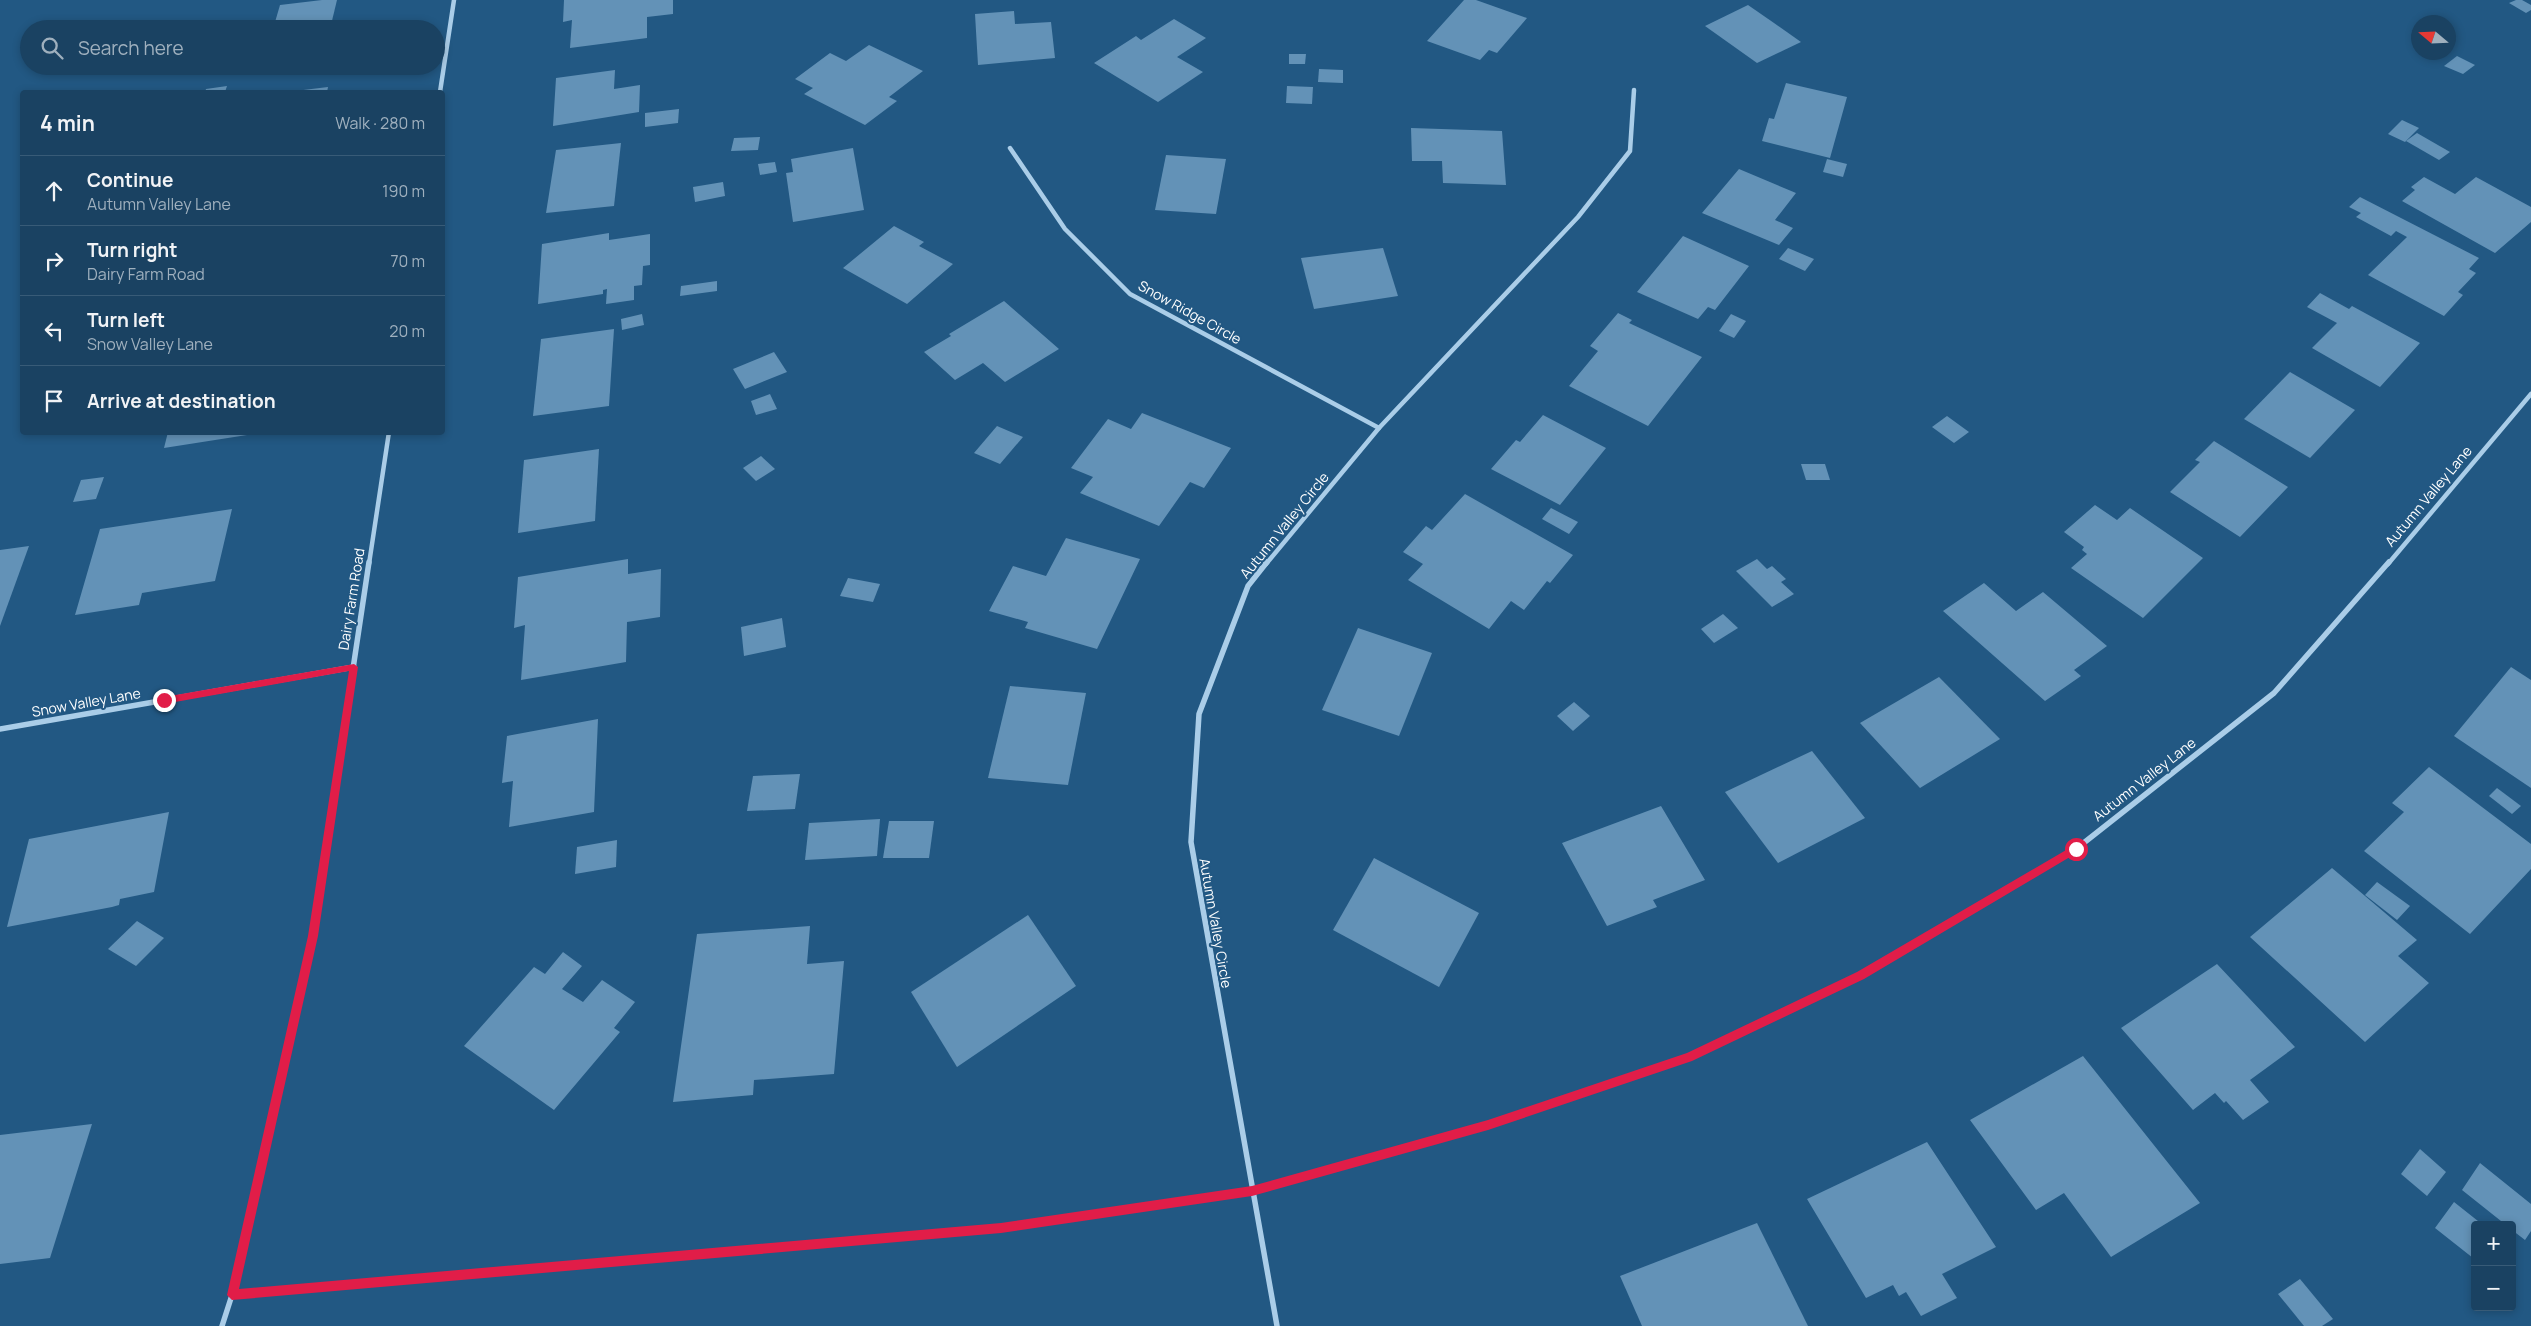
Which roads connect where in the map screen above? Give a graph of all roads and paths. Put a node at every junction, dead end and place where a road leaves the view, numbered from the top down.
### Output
1 (454, 0) edge
2 (445, 59) edge
3 (443, 75) edge
4 (440, 90) edge
5 (1634, 90) dead end
6 (1010, 148) dead end
7 (2531, 394) edge
8 (1379, 428) junction
9 (389, 435) edge
10 (354, 667) junction
11 (0, 729) edge
12 (1252, 1191) junction
13 (232, 1295) junction
14 (222, 1326) edge
15 (1277, 1326) edge

1 - 2 street
3 - 4 street
5 - 8 street, Autumn Valley Circle
6 - 8 street, Snow Ridge Circle
7 - 12 street, Autumn Valley Lane
8 - 12 street, Autumn Valley Circle
9 - 10 street, Dairy Farm Road
10 - 11 street, Snow Valley Lane
10 - 13 street, Dairy Farm Road
12 - 13 street, Autumn Valley Lane
12 - 15 street, Autumn Valley Circle
13 - 14 street, Dairy Farm Road

